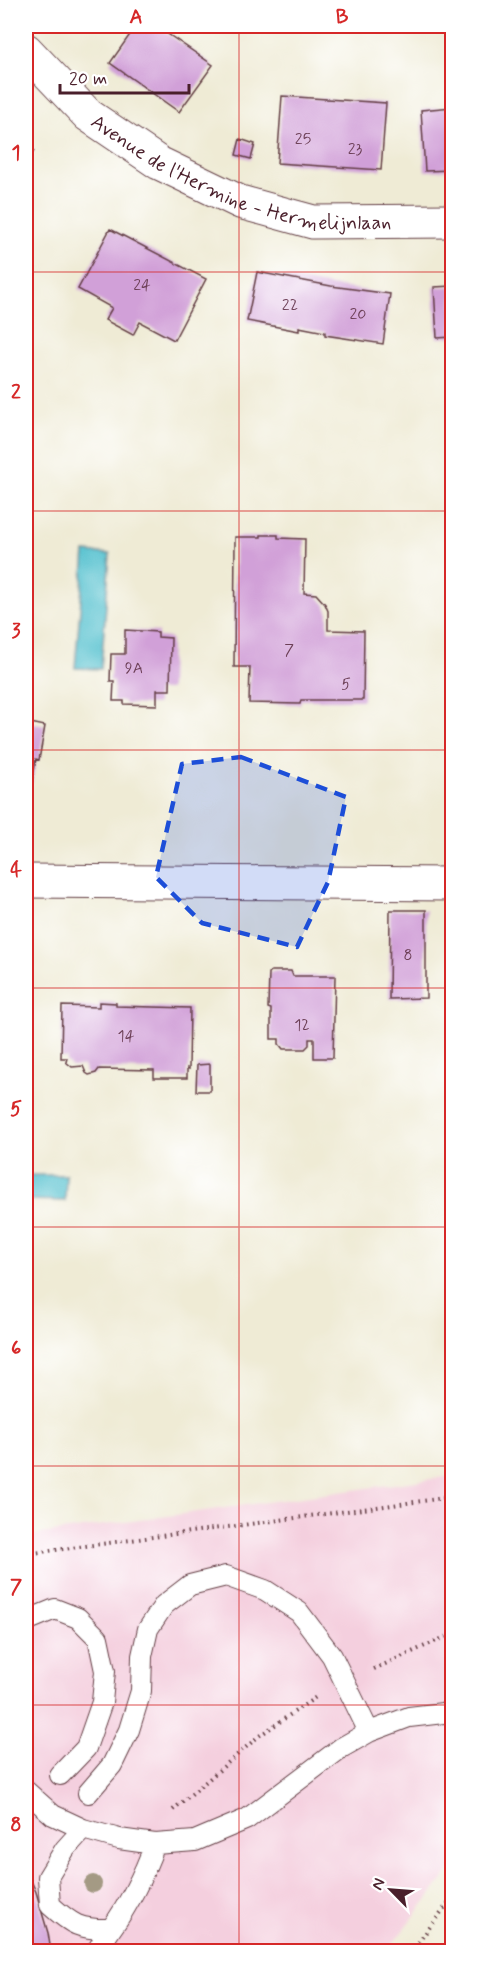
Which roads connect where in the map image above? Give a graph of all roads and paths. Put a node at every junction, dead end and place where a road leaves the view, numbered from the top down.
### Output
1 (26, 50) edge
2 (453, 221) edge
3 (26, 881) edge
4 (453, 884) edge
5 (453, 1497) edge
6 (26, 1554) edge
7 (26, 1621) edge
8 (453, 1634) edge
9 (345, 1682) junction
10 (453, 1712) edge
11 (369, 1732) junction
12 (60, 1775) dead end
13 (26, 1791) edge
14 (88, 1793) dead end
15 (162, 1812) dead end
16 (83, 1829) junction
17 (155, 1844) junction
18 (453, 1898) edge
19 (111, 1929) junction
20 (96, 1952) edge
21 (411, 1952) edge

1 - 2 street, Avenue de l'Hermine - Hermelijnlaan
3 - 4 street
5 - 6 path
7 - 12 lane
8 - 9 path
9 - 11 lane
9 - 14 lane
9 - 15 path
10 - 11 lane
11 - 17 lane
13 - 16 lane
16 - 17 lane
16 - 19 lane
17 - 19 lane
18 - 21 path
19 - 20 lane

